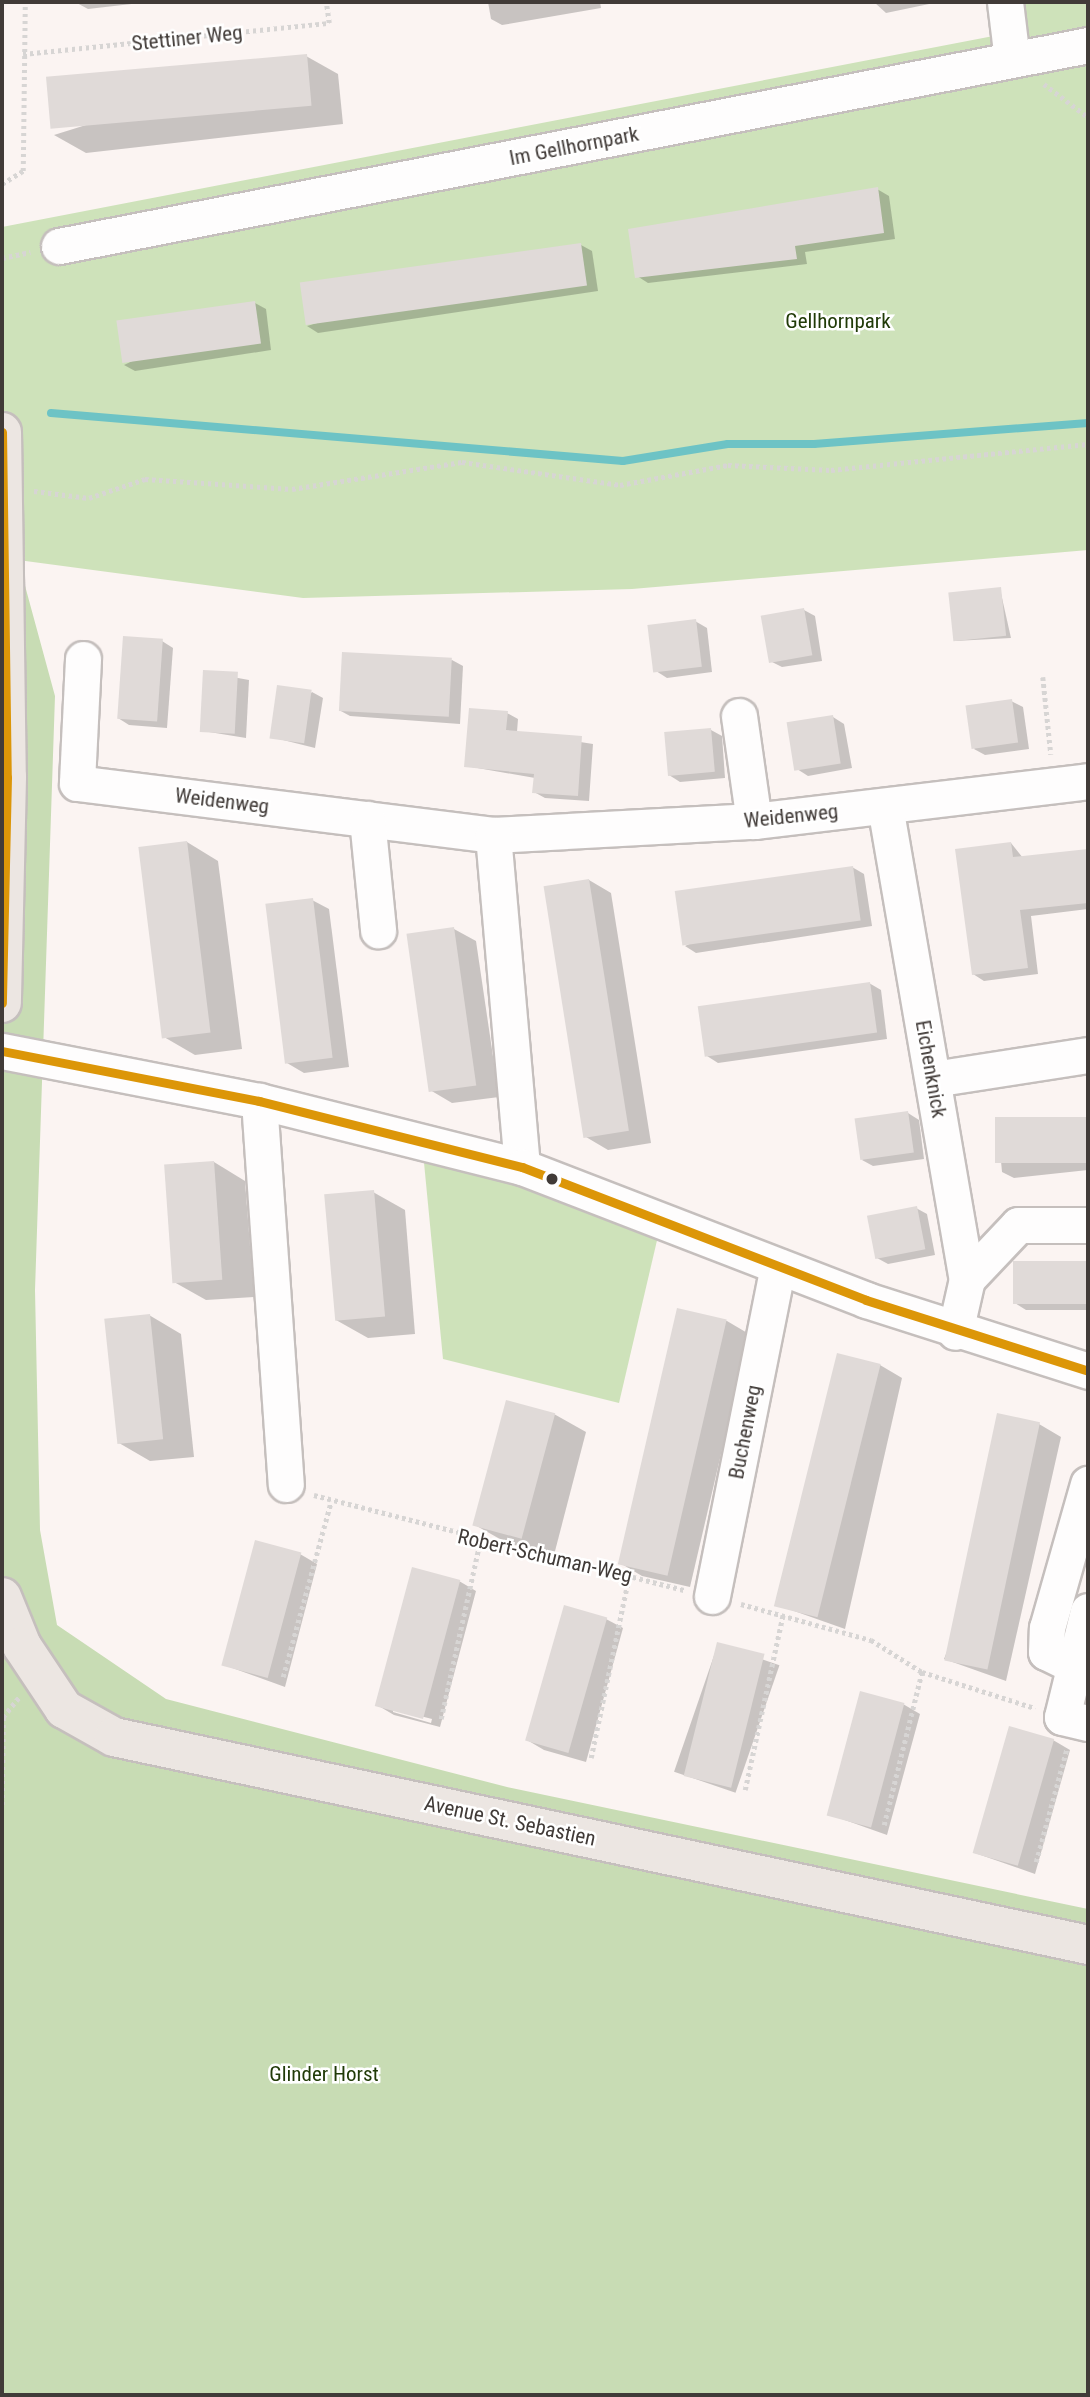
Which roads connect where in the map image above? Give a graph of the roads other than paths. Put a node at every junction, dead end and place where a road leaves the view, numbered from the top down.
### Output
1 (1005, 2) edge
2 (1088, 45) edge
3 (1012, 60) junction
4 (59, 246) dead end
5 (2, 432) edge
6 (83, 660) dead end
7 (739, 716) dead end
8 (1088, 781) edge
9 (886, 806) junction
10 (367, 819) junction
11 (754, 821) junction
12 (493, 835) junction
13 (378, 930) dead end
14 (2, 1003) edge
15 (2, 1051) edge
16 (1088, 1055) edge
17 (933, 1079) junction
18 (259, 1101) junction
19 (522, 1167) junction
20 (1088, 1225) edge
21 (778, 1267) junction
22 (967, 1279) junction
23 (955, 1332) junction
24 (1088, 1371) edge
25 (286, 1484) road end
26 (1088, 1484) edge
27 (2, 1597) edge
28 (712, 1597) road end
29 (1088, 1611) edge
30 (1075, 1666) junction
31 (1075, 1720) edge
32 (1088, 1945) edge

1 - 3 street
2 - 3 street, Im Gellhornpark
3 - 4 street, Im Gellhornpark
5 - 14 main road
6 - 10 street, Weidenweg
7 - 11 street
8 - 9 street, Weidenweg
9 - 11 street, Weidenweg
9 - 17 street, Eichenknick
10 - 12 street, Weidenweg
10 - 13 street
11 - 12 street, Weidenweg
12 - 19 street
15 - 18 street
16 - 17 street
17 - 22 street, Eichenknick
18 - 19 street
18 - 25 street
19 - 21 street
20 - 22 street
21 - 23 street
21 - 28 street, Buchenweg
22 - 23 street, Eichenknick
23 - 24 street
26 - 30 street
27 - 32 main road, Avenue St. Sebastien
29 - 30 street
30 - 31 street

